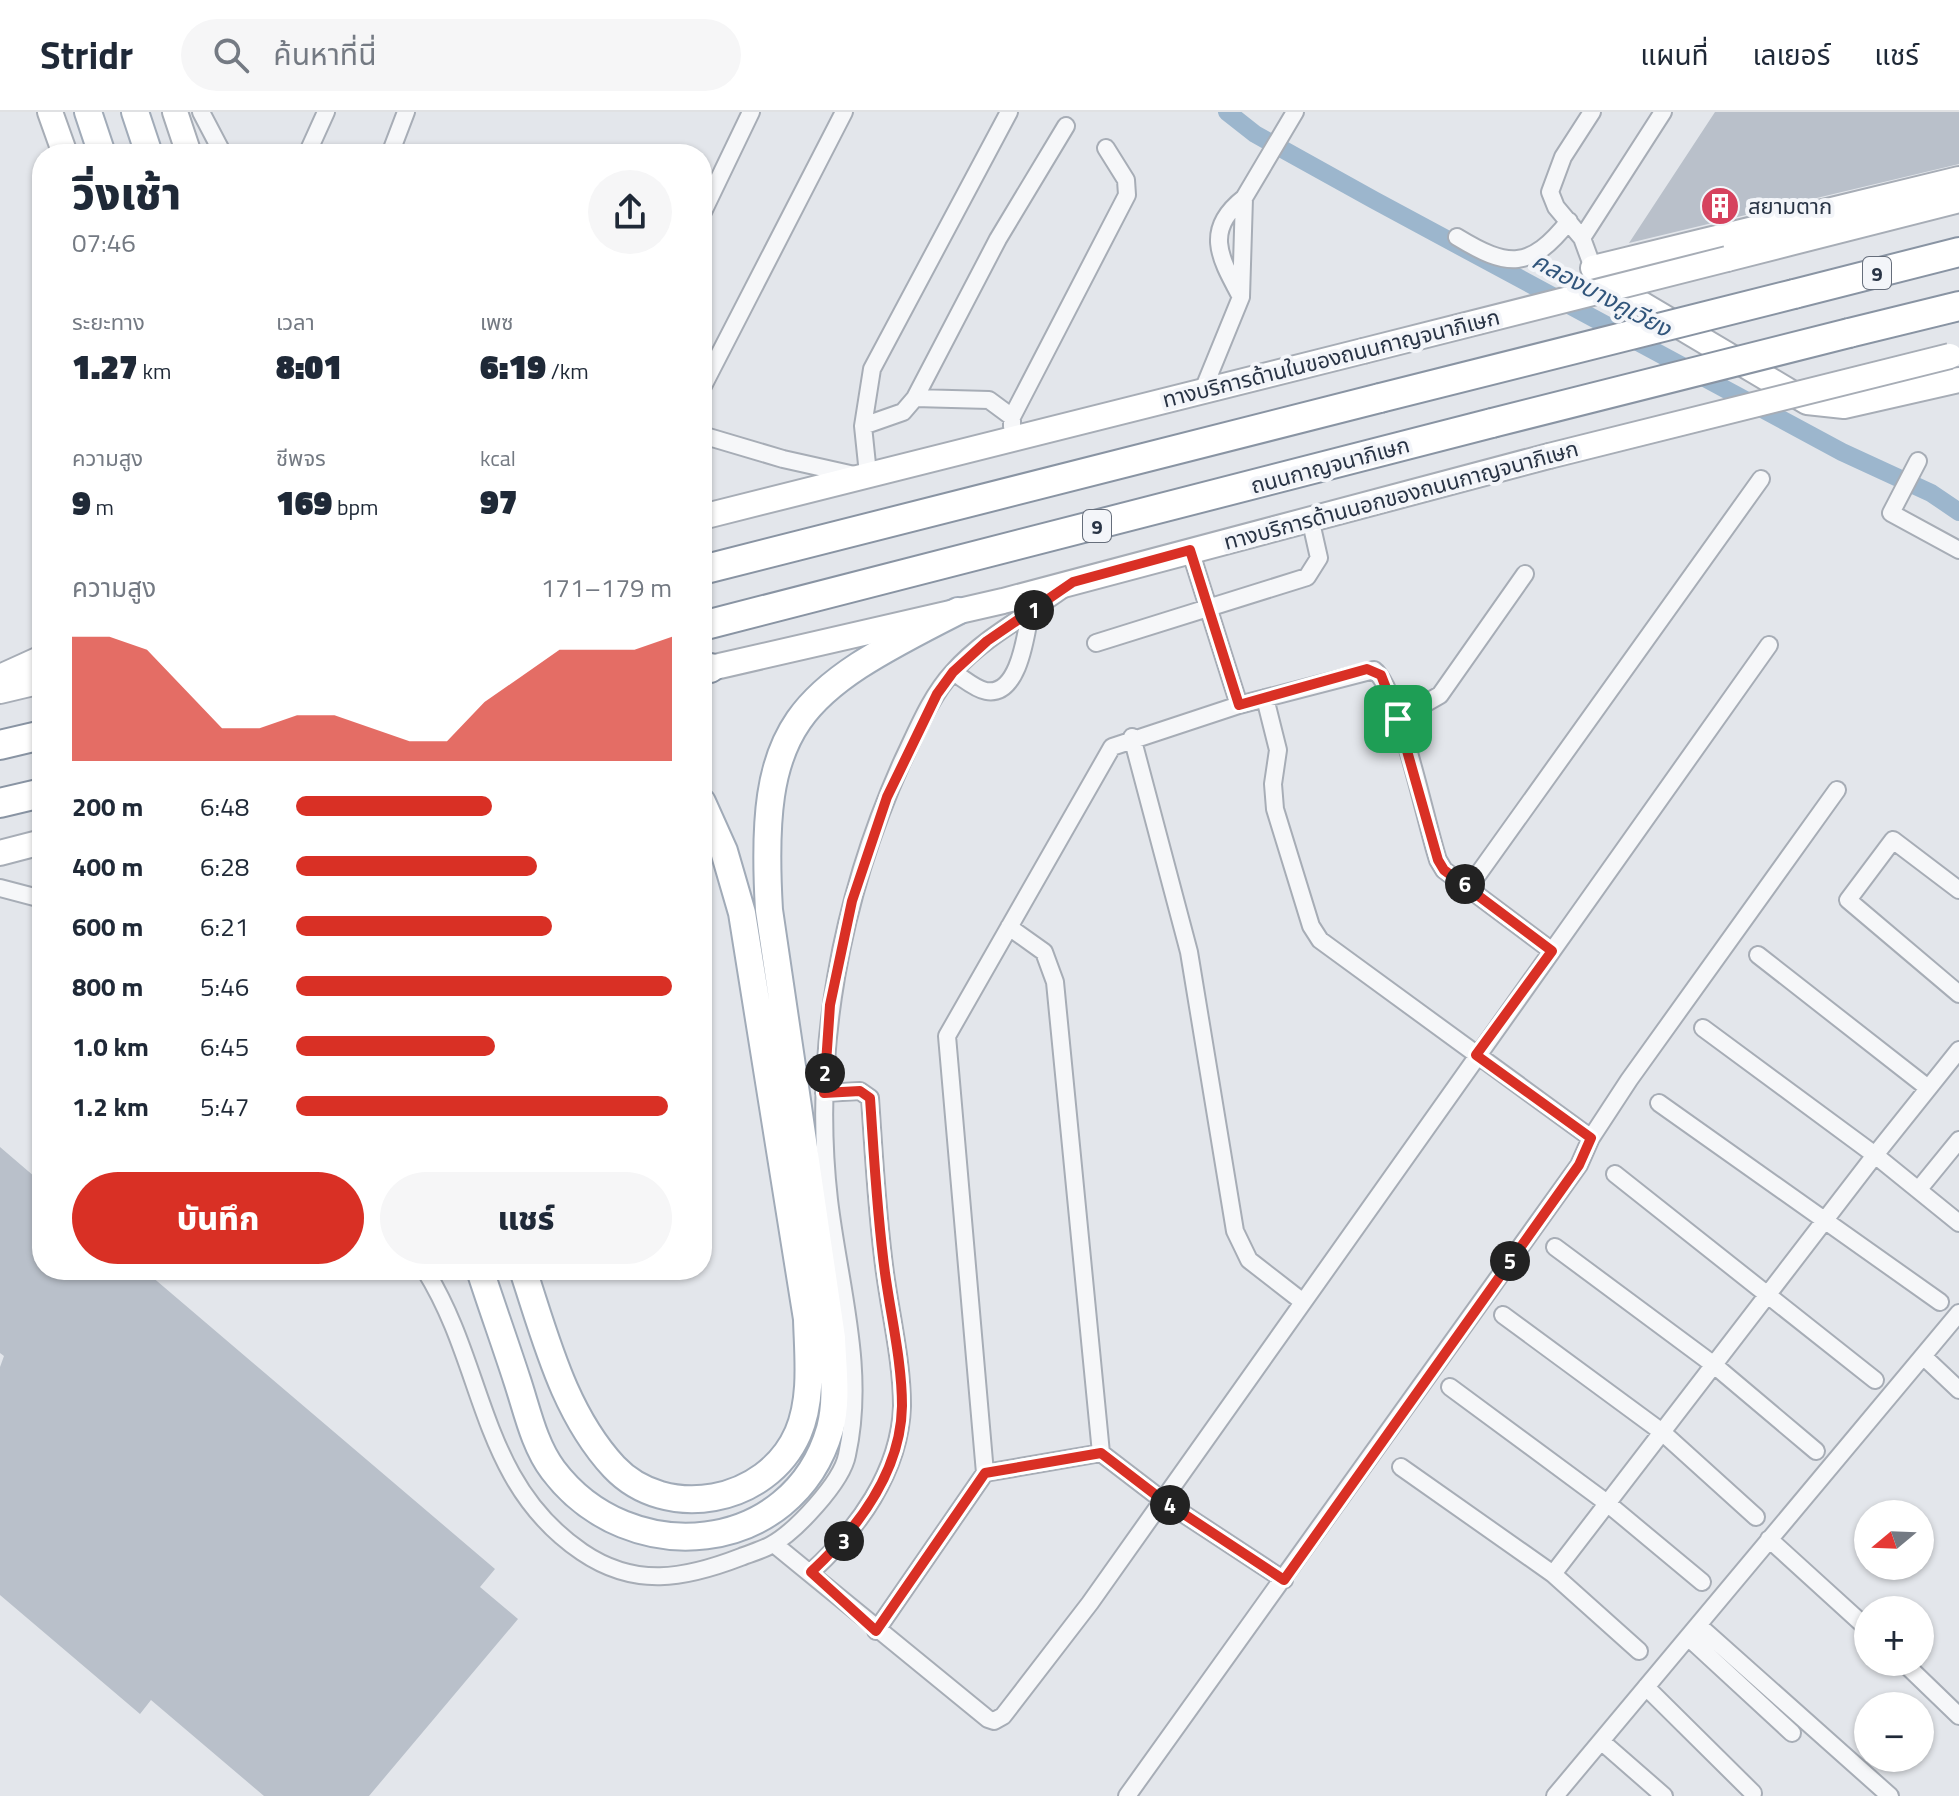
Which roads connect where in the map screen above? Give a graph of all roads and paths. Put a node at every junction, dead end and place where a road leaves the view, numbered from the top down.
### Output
1 (50, 112) edge
2 (88, 112) edge
3 (135, 112) edge
4 (175, 112) edge
5 (201, 112) edge
6 (326, 112) edge
7 (406, 112) edge
8 (751, 112) edge
9 (844, 112) edge
10 (1009, 112) edge
11 (1295, 112) edge
12 (1592, 112) edge
13 (1663, 112) edge
14 (1066, 126) dead end
15 (61, 144) edge
16 (99, 144) edge
17 (146, 144) edge
18 (186, 144) edge
19 (218, 144) edge
20 (312, 144) edge
21 (394, 144) edge
22 (1106, 148) dead end
23 (1959, 179) edge
24 (712, 193) edge
25 (1244, 198) junction
26 (1959, 200) edge
27 (1569, 221) junction
28 (1457, 237) dead end
29 (1582, 238) junction
30 (1959, 252) edge
31 (1593, 268) junction
32 (1241, 297) junction
33 (1959, 306) edge
34 (1955, 354) edge
35 (712, 369) edge
36 (1959, 380) edge
37 (1203, 390) junction
38 (915, 398) junction
39 (863, 426) junction
40 (1012, 426) junction
41 (712, 438) edge
42 (1918, 461) dead end
43 (863, 475) junction
44 (1761, 479) dead end
45 (712, 514) edge
46 (1310, 518) junction
47 (1190, 550) junction
48 (1959, 550) edge
49 (712, 567) edge
50 (1525, 574) dead end
51 (1073, 582) junction
52 (1210, 609) junction
53 (958, 611) junction
54 (1030, 613) junction
55 (712, 623) edge
56 (1096, 643) dead end
57 (1769, 645) dead end
58 (32, 663) edge
59 (712, 667) edge
60 (953, 672) junction
61 (0, 677) edge
62 (32, 683) edge
63 (0, 691) edge
64 (1265, 698) junction
65 (1239, 705) junction
66 (1398, 719) junction
67 (32, 737) edge
68 (1132, 737) junction
69 (0, 745) edge
70 (1837, 790) dead end
71 (32, 795) edge
72 (0, 803) edge
73 (712, 824) edge
74 (32, 845) edge
75 (0, 853) edge
76 (1469, 887) junction
77 (0, 888) edge
78 (1959, 890) edge
79 (32, 896) edge
80 (1009, 927) junction
81 (1552, 951) junction
82 (1758, 955) dead end
83 (1959, 994) edge
84 (1703, 1028) dead end
85 (1959, 1050) edge
86 (1476, 1055) junction
87 (1928, 1088) junction
88 (824, 1093) junction
89 (1659, 1103) dead end
90 (1591, 1138) junction
91 (1959, 1140) edge
92 (1875, 1155) junction
93 (1615, 1174) dead end
94 (1919, 1189) junction
95 (1824, 1222) junction
96 (1959, 1223) edge
97 (1555, 1247) dead end
98 (430, 1280) edge
99 (483, 1280) edge
100 (526, 1280) edge
101 (1769, 1293) junction
102 (1303, 1302) junction
103 (1940, 1302) dead end
104 (1959, 1313) edge
105 (1503, 1315) dead end
106 (1923, 1356) junction
107 (1714, 1365) junction
108 (1875, 1380) dead end
109 (1450, 1387) dead end
110 (1959, 1390) edge
111 (1662, 1432) junction
112 (1816, 1451) dead end
113 (1101, 1453) junction
114 (1401, 1467) dead end
115 (985, 1473) junction
116 (1161, 1499) junction
117 (1607, 1503) junction
118 (1756, 1517) dead end
119 (1769, 1539) junction
120 (774, 1544) junction
121 (811, 1572) junction
122 (1553, 1574) junction
123 (1284, 1580) junction
124 (1702, 1582) dead end
125 (1854, 1616) edge
126 (876, 1631) junction
127 (1693, 1631) junction
128 (1639, 1651) dead end
129 (1918, 1676) edge
130 (1646, 1687) junction
131 (1959, 1716) edge
132 (1792, 1733) dead end
133 (1601, 1741) junction
134 (1753, 1793) dead end
135 (1127, 1796) edge
136 (1555, 1796) edge
137 (1664, 1796) edge
138 (1890, 1796) edge

1 - 15 main road
2 - 16 main road
3 - 17 main road
4 - 18 main road
5 - 19 street
6 - 20 street
7 - 21 street
8 - 24 street
9 - 35 street
10 - 39 street
11 - 25 street
12 - 27 street
13 - 29 street
14 - 38 street
22 - 40 street
23 - 31 main road
25 - 32 street
25 - 32 street
26 - 37 main road, ทางบริการด้านในของถนนกาญจนาภิเษก, bridge
27 - 28 street
27 - 29 street
29 - 31 street
30 - 49 highway, 9, bridge
31 - 36 main road
32 - 37 street
33 - 55 highway, ถนนกาญจนาภิเษก / 9, bridge
34 - 46 main road, ทางบริการด้านนอกของถนนกาญจนาภิเษก, bridge
37 - 40 main road, ทางบริการด้านในของถนนกาญจนาภิเษก
38 - 39 street
38 - 40 street
39 - 43 street
40 - 43 main road, ทางบริการด้านในของถนนกาญจนาภิเษก
41 - 43 street
42 - 48 street
43 - 45 main road, ทางบริการด้านในของถนนกาญจนาภิเษก
44 - 76 street
46 - 47 main road, ทางบริการด้านนอกของถนนกาญจนาภิเษก
46 - 52 street
47 - 51 main road, ทางบริการด้านนอกของถนนกาญจนาภิเษก
47 - 52 street
50 - 66 street
51 - 53 main road, ทางบริการด้านนอกของถนนกาญจนาภิเษก
51 - 54 street
52 - 56 street
52 - 65 street
53 - 59 main road, ทางบริการด้านนอกของถนนกาญจนาภิเษก
53 - 99 main road
54 - 60 street
54 - 60 street
57 - 81 street
58 - 61 main road
60 - 88 street
62 - 63 main road
64 - 65 street
64 - 66 street
64 - 86 street
65 - 68 street
66 - 76 street
67 - 69 highway
68 - 80 street
68 - 102 street
70 - 90 street
71 - 72 highway
73 - 100 main road
74 - 75 main road
76 - 81 street
77 - 79 street
78 - 83 street
80 - 113 street
80 - 115 street
81 - 86 street
82 - 87 street
84 - 92 street
85 - 87 street
86 - 90 street
86 - 102 street
87 - 92 street
88 - 120 street
88 - 121 street
89 - 95 street
90 - 123 street
91 - 94 street
92 - 94 street
92 - 95 street
93 - 101 street
94 - 96 street
95 - 101 street
95 - 103 street
97 - 107 street
98 - 120 street
101 - 107 street
101 - 108 street
102 - 116 street
104 - 106 street
105 - 111 street
106 - 110 street
106 - 119 street
107 - 111 street
107 - 112 street
109 - 117 street
111 - 117 street
111 - 118 street
113 - 115 street
113 - 116 street
114 - 122 street
115 - 126 street
116 - 123 street
116 - 126 street
117 - 122 street
117 - 124 street
119 - 125 street
119 - 127 street
120 - 121 street
121 - 126 street
122 - 128 street
123 - 135 street
127 - 130 street
127 - 132 street
127 - 138 street
129 - 131 street
130 - 133 street
130 - 134 street
133 - 136 street
133 - 137 street

